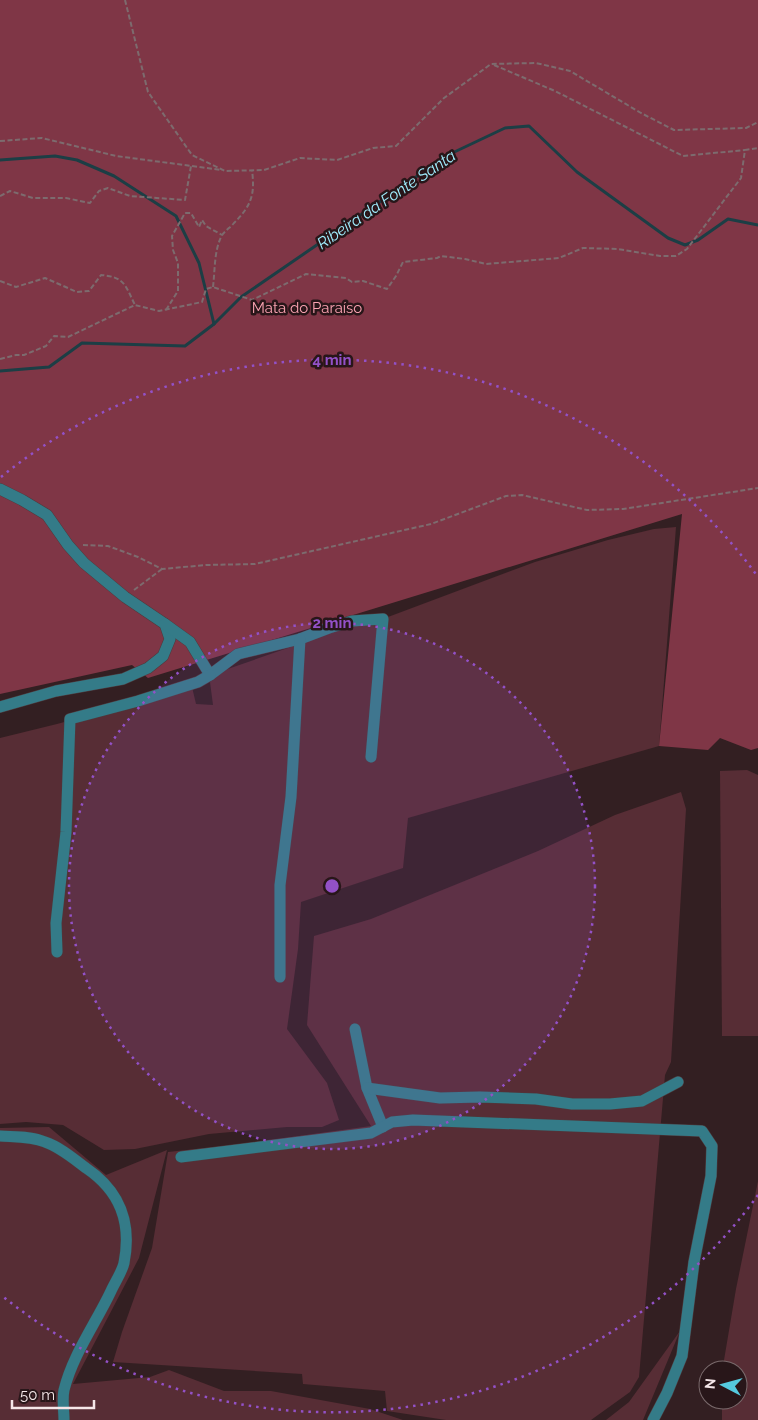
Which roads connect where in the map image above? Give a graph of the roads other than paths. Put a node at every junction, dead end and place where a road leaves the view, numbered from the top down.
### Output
1 (0, 489) edge
2 (166, 624) junction
3 (300, 639) junction
4 (210, 675) junction
5 (0, 707) edge
6 (371, 757) dead end
7 (57, 952) dead end
8 (280, 977) dead end
9 (355, 1029) dead end
10 (678, 1082) dead end
11 (366, 1088) junction
12 (383, 1127) junction
13 (0, 1136) edge
14 (181, 1157) dead end
15 (64, 1420) edge
16 (653, 1420) edge

1 - 2 street
2 - 4 street
2 - 5 street
3 - 4 street
3 - 6 street
3 - 8 street
4 - 7 street
9 - 11 street
10 - 11 street
11 - 12 street
12 - 14 street
12 - 16 street
13 - 15 street

